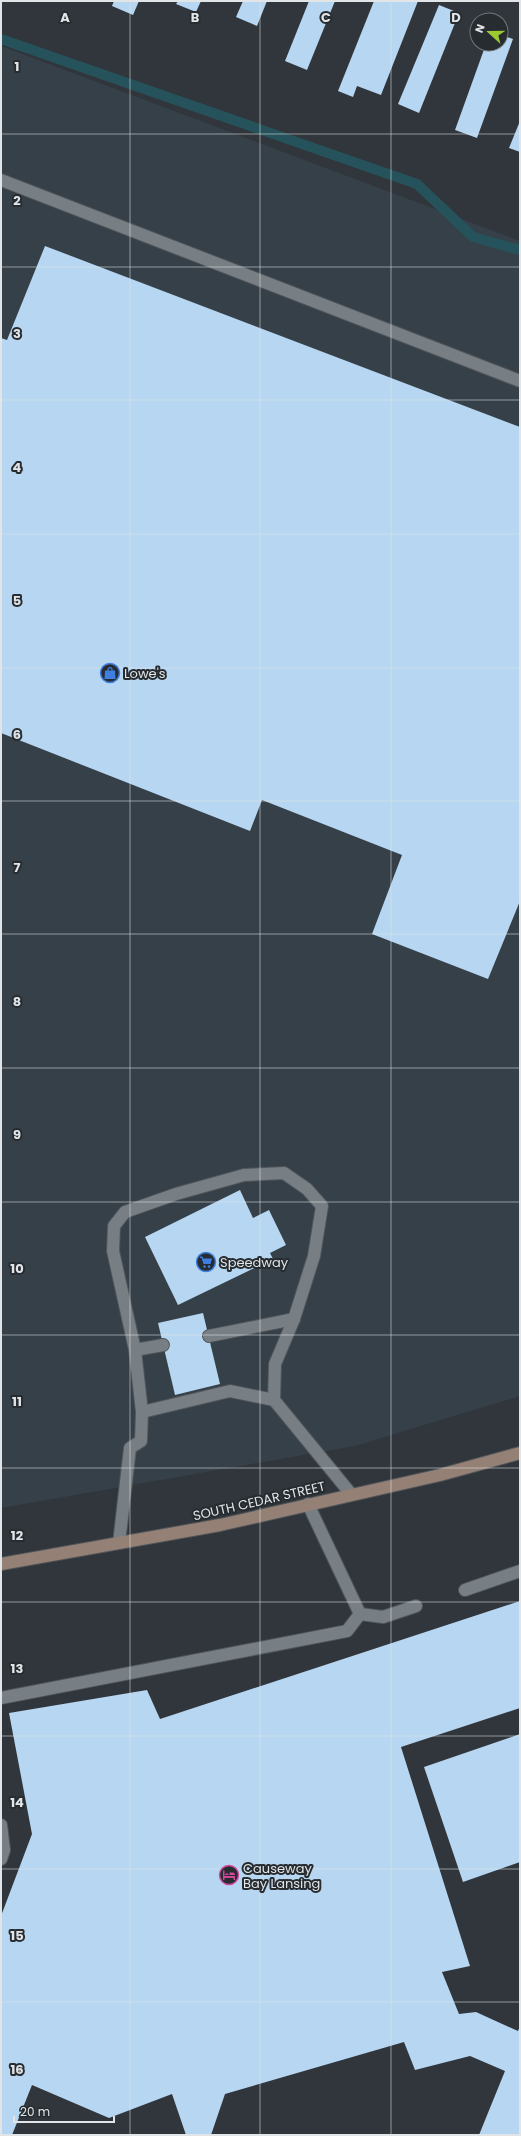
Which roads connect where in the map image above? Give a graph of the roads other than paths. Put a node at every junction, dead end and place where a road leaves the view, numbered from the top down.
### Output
1 (1, 180) edge
2 (520, 382) edge
3 (294, 1319) junction
4 (209, 1336) dead end
5 (163, 1344) dead end
6 (135, 1350) junction
7 (274, 1400) junction
8 (142, 1412) junction
9 (520, 1453) edge
10 (351, 1494) junction
11 (308, 1504) junction
12 (119, 1543) junction
13 (1, 1564) edge
14 (520, 1571) edge
15 (465, 1590) dead end
16 (416, 1606) dead end
17 (360, 1614) junction
18 (1, 1698) edge
19 (1, 1825) edge
20 (1, 1859) edge

1 - 2 lane
3 - 4 lane
3 - 6 lane
3 - 7 lane
5 - 6 lane
6 - 8 lane
7 - 8 lane
7 - 10 lane
8 - 12 lane
9 - 10 main road, SOUTH CEDAR STREET
10 - 11 main road, SOUTH CEDAR STREET
11 - 12 main road, SOUTH CEDAR STREET
11 - 17 lane
12 - 13 main road, SOUTH CEDAR STREET
14 - 15 lane
16 - 17 lane
17 - 18 lane
19 - 20 lane

